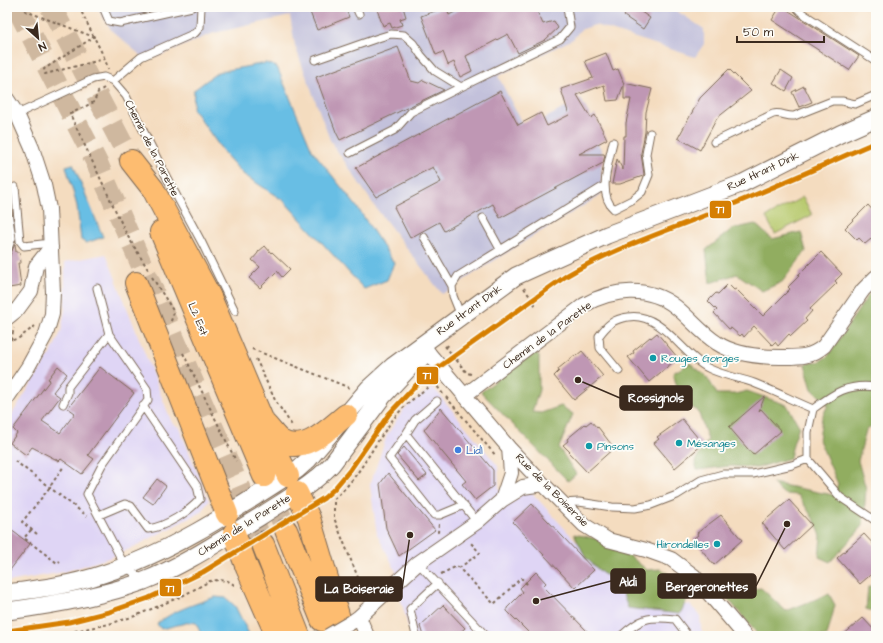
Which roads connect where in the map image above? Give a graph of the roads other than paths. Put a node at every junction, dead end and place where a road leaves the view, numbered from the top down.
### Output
1 (103, 7) edge
2 (192, 7) edge
3 (201, 7) edge
4 (567, 7) edge
5 (796, 7) edge
6 (315, 60) dead end
7 (876, 61) edge
8 (113, 81) junction
9 (461, 87) junction
10 (876, 95) edge
11 (7, 99) edge
12 (17, 114) junction
13 (876, 118) edge
14 (650, 133) dead end
15 (613, 142) dead end
16 (714, 142) dead end
17 (350, 153) dead end
18 (604, 186) junction
19 (15, 187) dead end
20 (7, 206) edge
21 (482, 218) dead end
22 (9, 237) edge
23 (424, 237) dead end
24 (51, 245) junction
25 (500, 249) junction
26 (7, 251) edge
27 (559, 256) junction
28 (876, 277) edge
29 (136, 283) dead end
30 (452, 286) junction
31 (97, 288) dead end
32 (235, 311) dead end
33 (461, 316) junction
34 (7, 318) edge
35 (109, 334) junction
36 (425, 348) junction
37 (619, 371) dead end
38 (876, 387) edge
39 (464, 396) junction
40 (7, 398) edge
41 (437, 401) dead end
42 (63, 404) dead end
43 (143, 406) junction
44 (813, 409) junction
45 (346, 415) junction
46 (262, 419) junction
47 (406, 434) junction
48 (509, 448) junction
49 (808, 459) junction
50 (264, 476) tunnel mouth
51 (292, 484) junction
52 (543, 484) junction
53 (502, 500) junction
54 (562, 503) junction
55 (464, 505) junction
56 (99, 515) junction
57 (876, 521) edge
58 (477, 522) junction
59 (231, 523) junction
60 (286, 530) tunnel mouth
61 (262, 544) tunnel mouth
62 (418, 563) junction
63 (125, 566) junction
64 (144, 581) junction
65 (435, 581) junction
66 (7, 593) edge
67 (7, 611) edge
68 (340, 622) edge
69 (277, 636) edge
70 (299, 636) edge
71 (367, 636) edge
72 (416, 636) edge
73 (486, 636) edge
74 (621, 636) edge
75 (688, 636) edge
76 (745, 636) edge

1 - 2 lane
3 - 8 lane
4 - 9 lane
5 - 7 lane
6 - 9 lane
8 - 12 lane
8 - 32 lane, Chemin de la Parette
9 - 17 lane
10 - 16 lane
11 - 12 street
12 - 24 street
13 - 27 street, Rue Hrant Dink
14 - 18 lane
15 - 18 lane
18 - 25 lane
19 - 24 lane
20 - 22 lane
21 - 25 lane
22 - 26 lane
23 - 30 lane
24 - 34 street
24 - 40 street
25 - 30 lane
27 - 33 street, Rue Hrant Dink
27 - 36 street, Rue Hrant Dink
28 - 39 street, Chemin de la Parette
29 - 59 highway
30 - 33 lane
31 - 35 lane
33 - 36 street, Rue Hrant Dink
35 - 42 lane
35 - 43 lane
36 - 39 street
36 - 45 street, Chemin de la Parette
36 - 51 street, Chemin de la Parette
37 - 44 lane
38 - 44 lane
39 - 48 street, Rue de la Boiseraie
41 - 47 lane
43 - 56 lane
43 - 56 lane
44 - 49 lane
45 - 46 highway
45 - 51 street, Chemin de la Parette
46 - 50 highway, L2 Est
46 - 51 highway
47 - 55 lane
47 - 55 lane
48 - 52 street, Rue de la Boiseraie
48 - 53 street
49 - 54 lane
49 - 57 lane
51 - 59 street, Chemin de la Parette
51 - 68 highway
52 - 53 street
52 - 54 street, Rue de la Boiseraie
53 - 58 street
54 - 76 street, Rue de la Boiseraie
55 - 58 lane
56 - 63 lane
58 - 62 street
59 - 63 street, Chemin de la Parette
59 - 64 street, Chemin de la Parette
59 - 69 highway
60 - 68 highway
61 - 70 highway
62 - 65 lane
62 - 68 street
63 - 64 lane
63 - 66 street, Chemin de la Parette
64 - 67 street, Chemin de la Parette
65 - 72 lane
65 - 73 lane
68 - 71 street
74 - 75 lane

